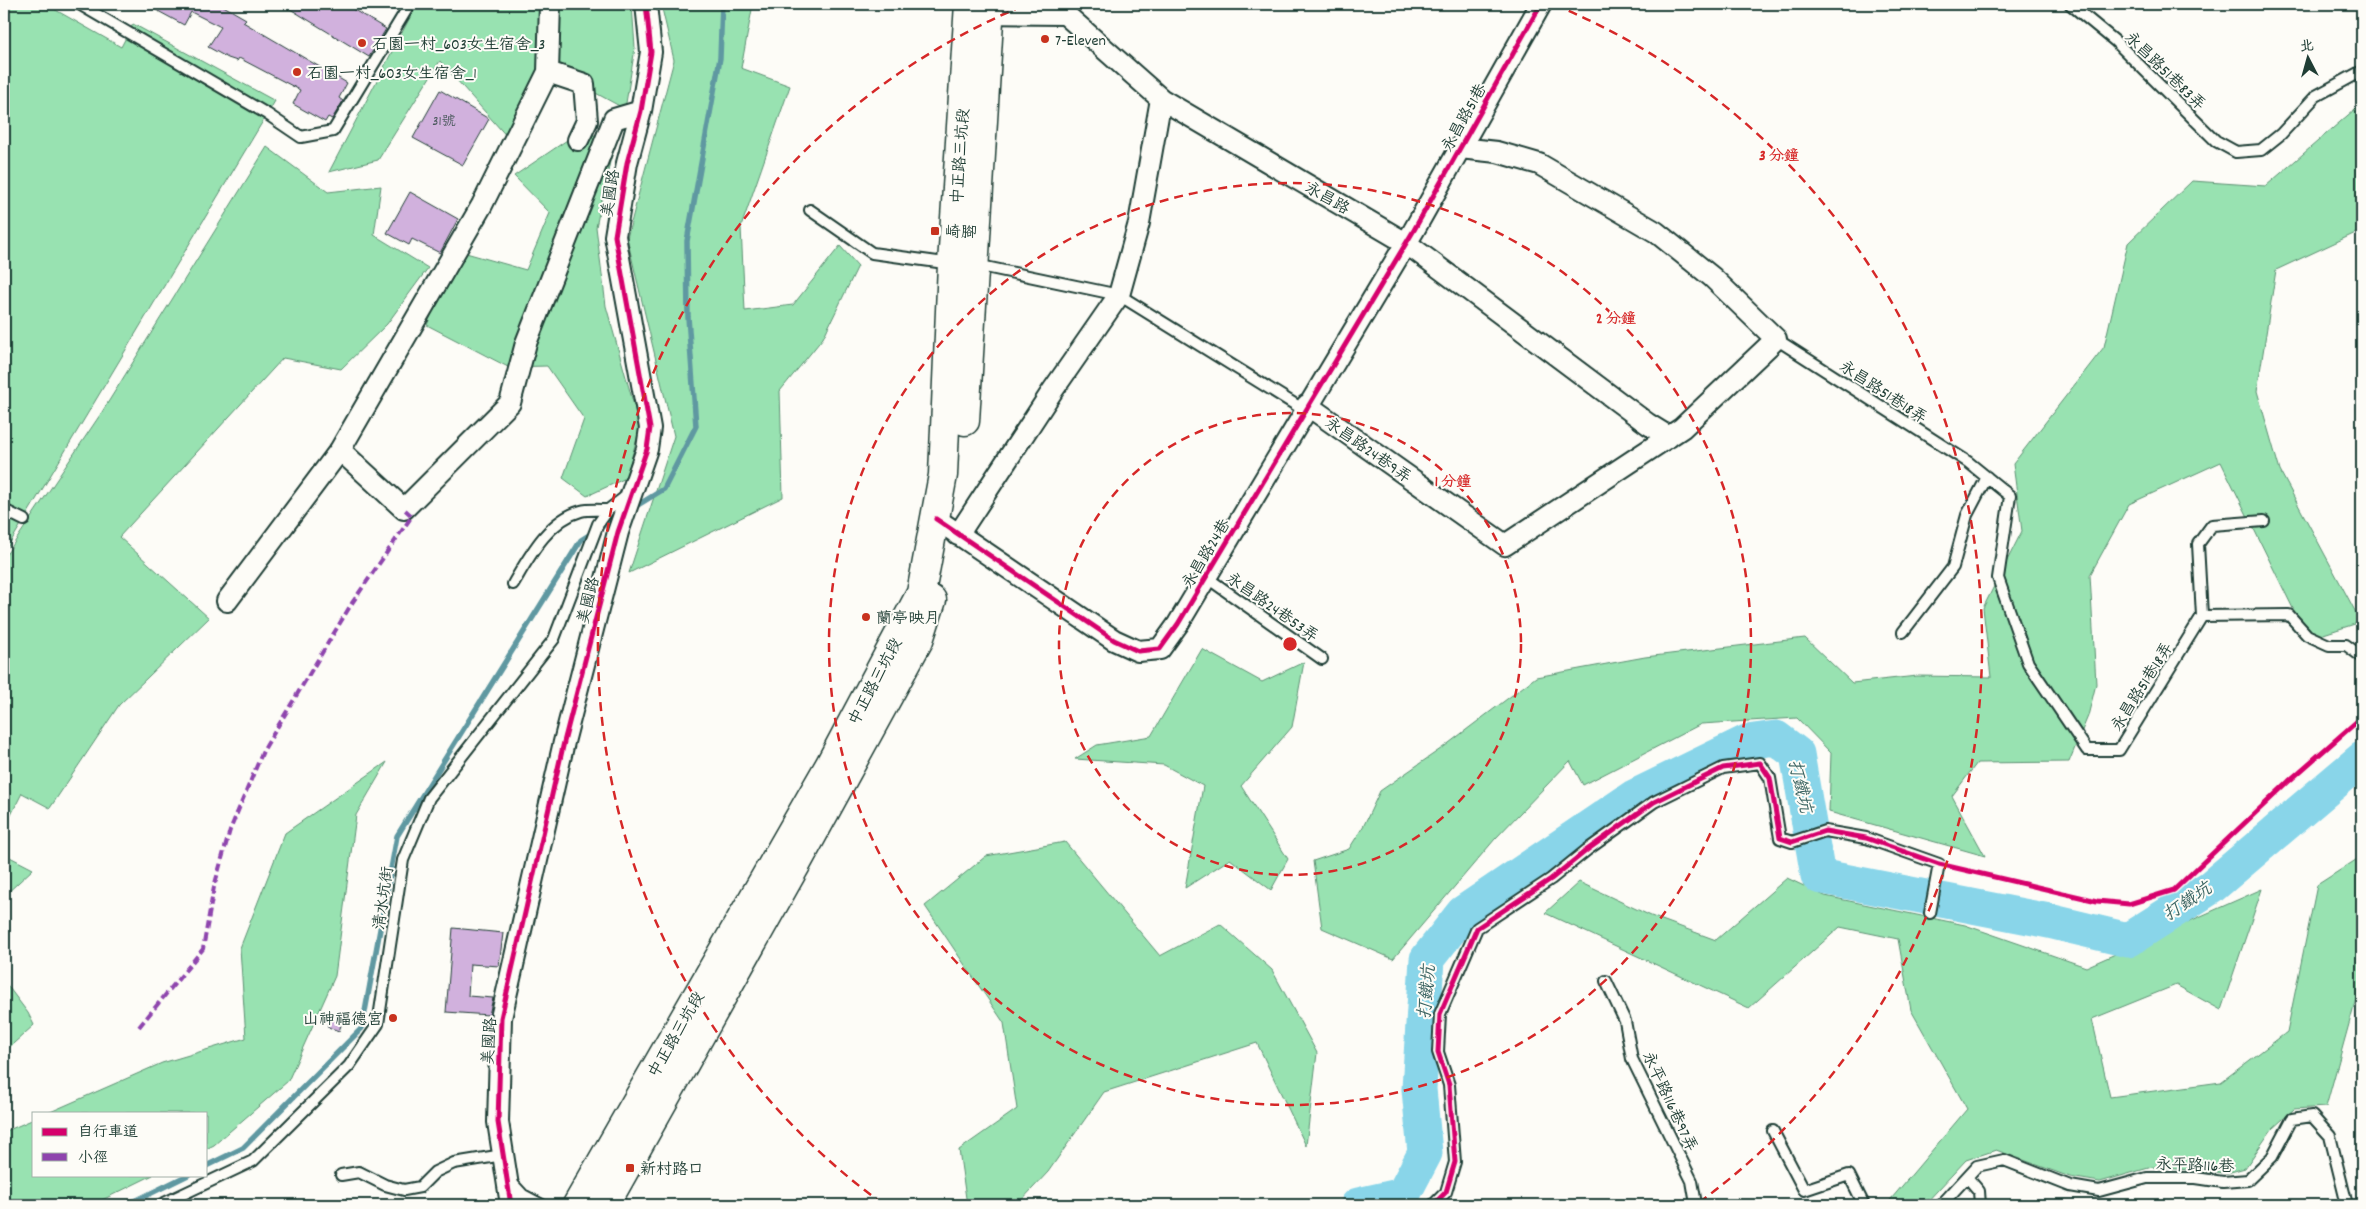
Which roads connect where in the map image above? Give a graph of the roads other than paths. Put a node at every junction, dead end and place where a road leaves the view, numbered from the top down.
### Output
1 (79, 4) edge
2 (408, 4) edge
3 (550, 4) edge
4 (646, 4) edge
5 (1541, 4) edge
6 (2070, 4) edge
7 (979, 8) edge
8 (2362, 71) edge
9 (548, 72) junction
10 (1161, 100) junction
11 (641, 111) junction
12 (578, 140) dead end
13 (1460, 148) junction
14 (810, 210) dead end
15 (1406, 243) junction
16 (964, 264) junction
17 (1119, 295) junction
18 (1776, 339) junction
19 (1306, 408) junction
20 (1669, 436) junction
21 (340, 450) junction
22 (1987, 477) junction
23 (622, 502) junction
24 (4, 510) edge
25 (24, 520) dead end
26 (2264, 521) dead end
27 (948, 528) junction
28 (1206, 577) junction
29 (513, 584) dead end
30 (226, 601) dead end
31 (2202, 616) junction
32 (1903, 632) dead end
33 (2362, 657) edge
34 (1322, 659) dead end
35 (1930, 913) dead end
36 (1606, 981) dead end
37 (1773, 1131) dead end
38 (505, 1164) junction
39 (341, 1175) dead end
40 (1967, 1177) junction
41 (160, 1205) edge
42 (511, 1205) edge
43 (542, 1205) edge
44 (577, 1205) edge
45 (605, 1205) edge
46 (1433, 1205) edge
47 (1694, 1205) edge
48 (1864, 1205) edge
49 (1941, 1205) edge
50 (1980, 1205) edge
51 (2346, 1205) edge

1 - 2 lane
3 - 9 street
4 - 11 street, 美國路
5 - 13 street, 永昌路51巷
6 - 8 lane, 永昌路51巷83弄
7 - 10 street, 永昌路
7 - 16 main road, 中正路三坑段
9 - 12 street
9 - 21 street
10 - 15 street, 永昌路
10 - 17 street
11 - 21 street
11 - 23 street, 美國路
13 - 15 street, 永昌路51巷
13 - 18 street
14 - 16 lane
15 - 19 street, 永昌路24巷
15 - 20 street, 永昌路
16 - 17 lane
16 - 27 main road, 中正路三坑段
17 - 19 lane
17 - 27 street
18 - 20 street
18 - 22 lane, 永昌路51巷18弄
19 - 20 street, 永昌路24巷9弄
19 - 28 street, 永昌路24巷
21 - 30 street
22 - 31 lane, 永昌路51巷18弄
22 - 32 lane
23 - 29 lane
23 - 38 street, 美國路
23 - 41 lane, 清水坑街
24 - 25 lane
26 - 31 lane
27 - 28 street, 永昌路24巷
27 - 44 main road, 中正路三坑段
27 - 45 main road, 中正路三坑段
28 - 34 lane, 永昌路24巷53弄
31 - 33 lane
35 - 46 lane
36 - 47 lane, 永平路116巷97弄
37 - 48 lane
38 - 39 lane
38 - 42 street, 美國路
38 - 43 lane
40 - 49 lane, 永平路116巷
40 - 50 lane
40 - 51 lane, 永平路116巷

